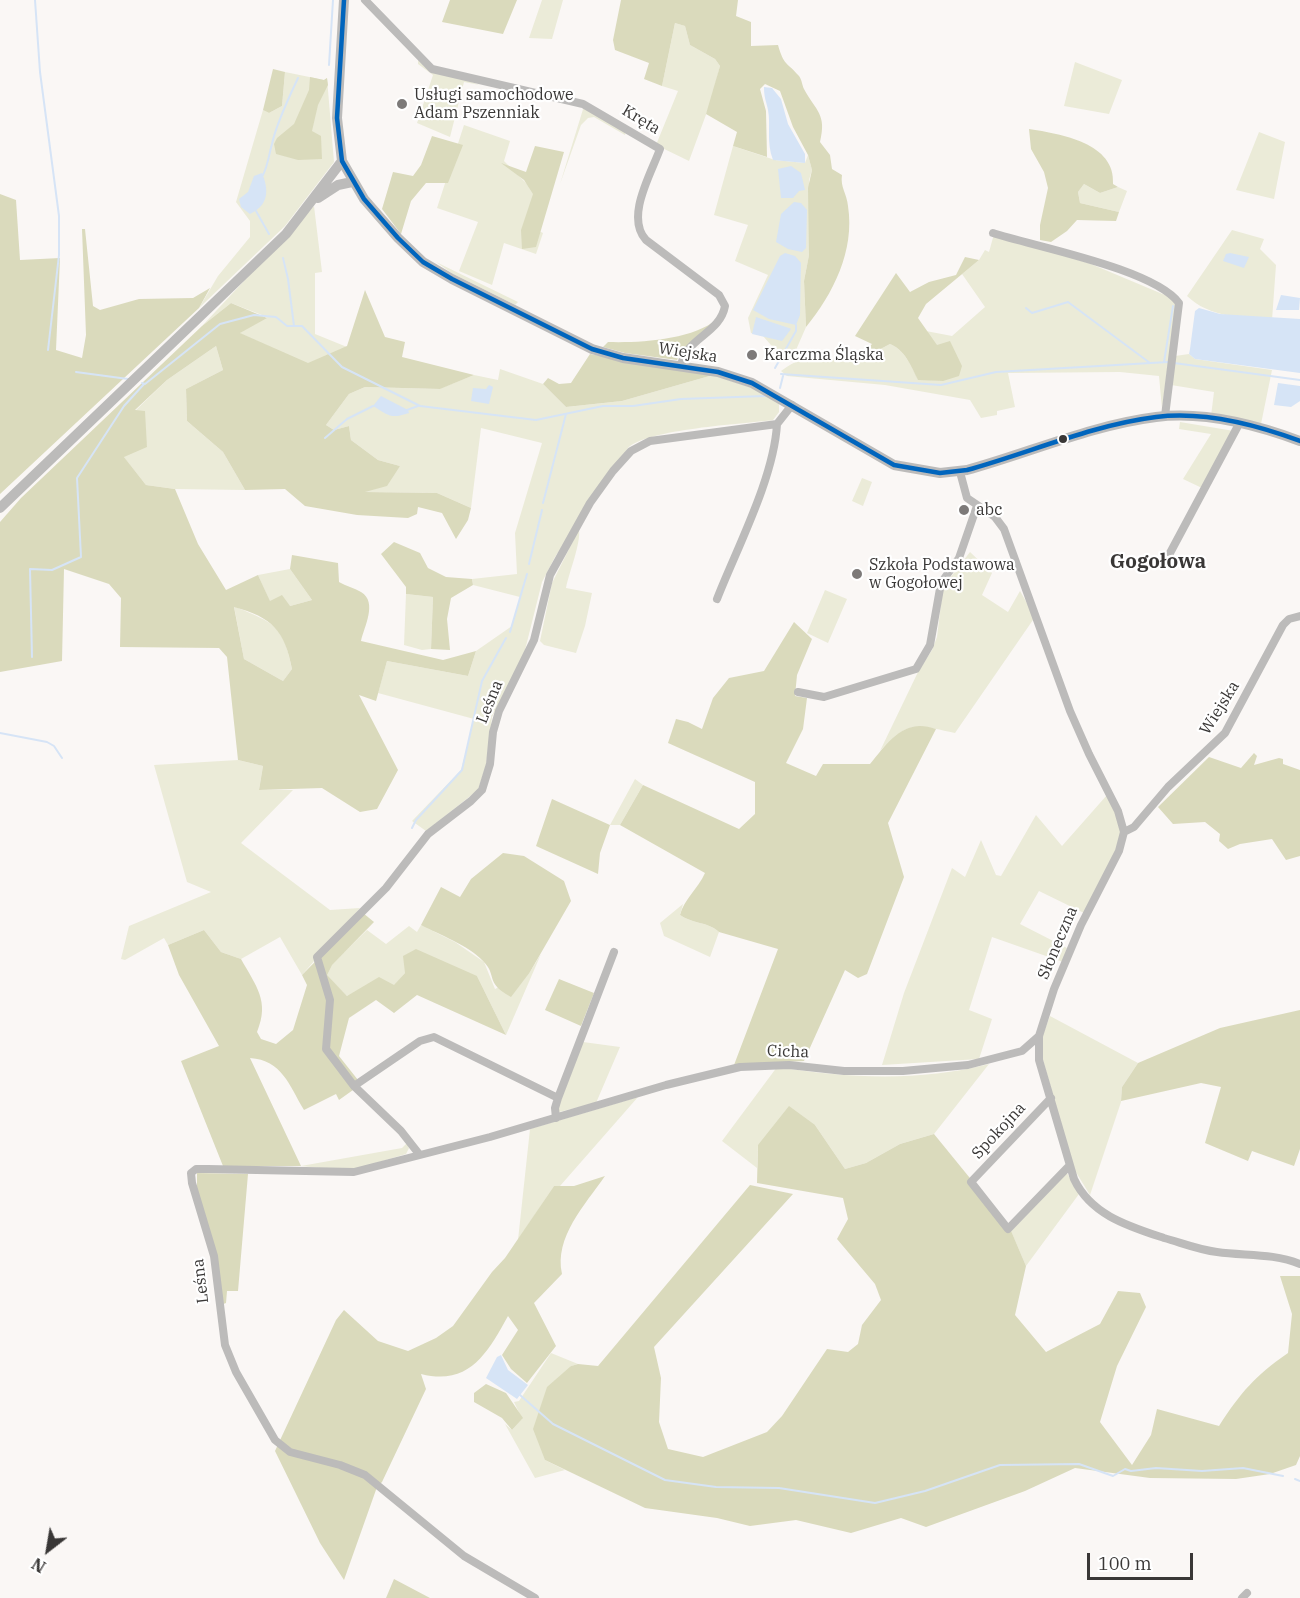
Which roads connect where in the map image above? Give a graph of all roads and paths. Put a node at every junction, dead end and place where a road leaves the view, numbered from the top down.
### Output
1 (344, 0) edge
2 (364, 0) edge
3 (342, 161) junction
4 (352, 182) junction
5 (315, 200) junction
6 (993, 233) dead end
7 (681, 366) junction
8 (792, 405) junction
9 (1164, 416) junction
10 (777, 424) junction
11 (1239, 424) junction
12 (1300, 441) edge
13 (960, 472) junction
14 (977, 506) junction
15 (0, 508) edge
16 (1170, 553) dead end
17 (717, 599) dead end
18 (1300, 615) edge
19 (798, 692) dead end
20 (1124, 832) junction
21 (614, 952) dead end
22 (1039, 1036) junction
23 (1022, 1051) junction
24 (1038, 1058) junction
25 (354, 1086) junction
26 (558, 1098) junction
27 (1051, 1098) junction
28 (556, 1118) junction
29 (419, 1154) junction
30 (1069, 1166) junction
31 (1300, 1264) edge
32 (535, 1598) edge

1 - 3 street, Wiejska
2 - 7 street, Kręta
3 - 4 street, Wiejska
3 - 5 street
4 - 5 street
4 - 7 street, Wiejska
5 - 15 street
6 - 9 street
7 - 8 street, Wiejska
8 - 10 street
8 - 13 street, Wiejska
9 - 11 street, Wiejska
9 - 13 street, Wiejska
10 - 17 street
10 - 25 street, Leśna
11 - 12 street, Wiejska
11 - 16 street
13 - 14 street
14 - 19 street
14 - 20 street
18 - 20 street, Wiejska
20 - 22 street, Słoneczna
21 - 26 street
22 - 23 street, Cicha
22 - 24 street, Słoneczna
23 - 24 street
23 - 28 street, Cicha
24 - 27 street, Słoneczna
25 - 26 street
25 - 29 street
26 - 28 street
27 - 30 street, Słoneczna
27 - 30 street, Spokojna
28 - 29 street, Leśna
29 - 32 street, Leśna
30 - 31 street, Słoneczna

